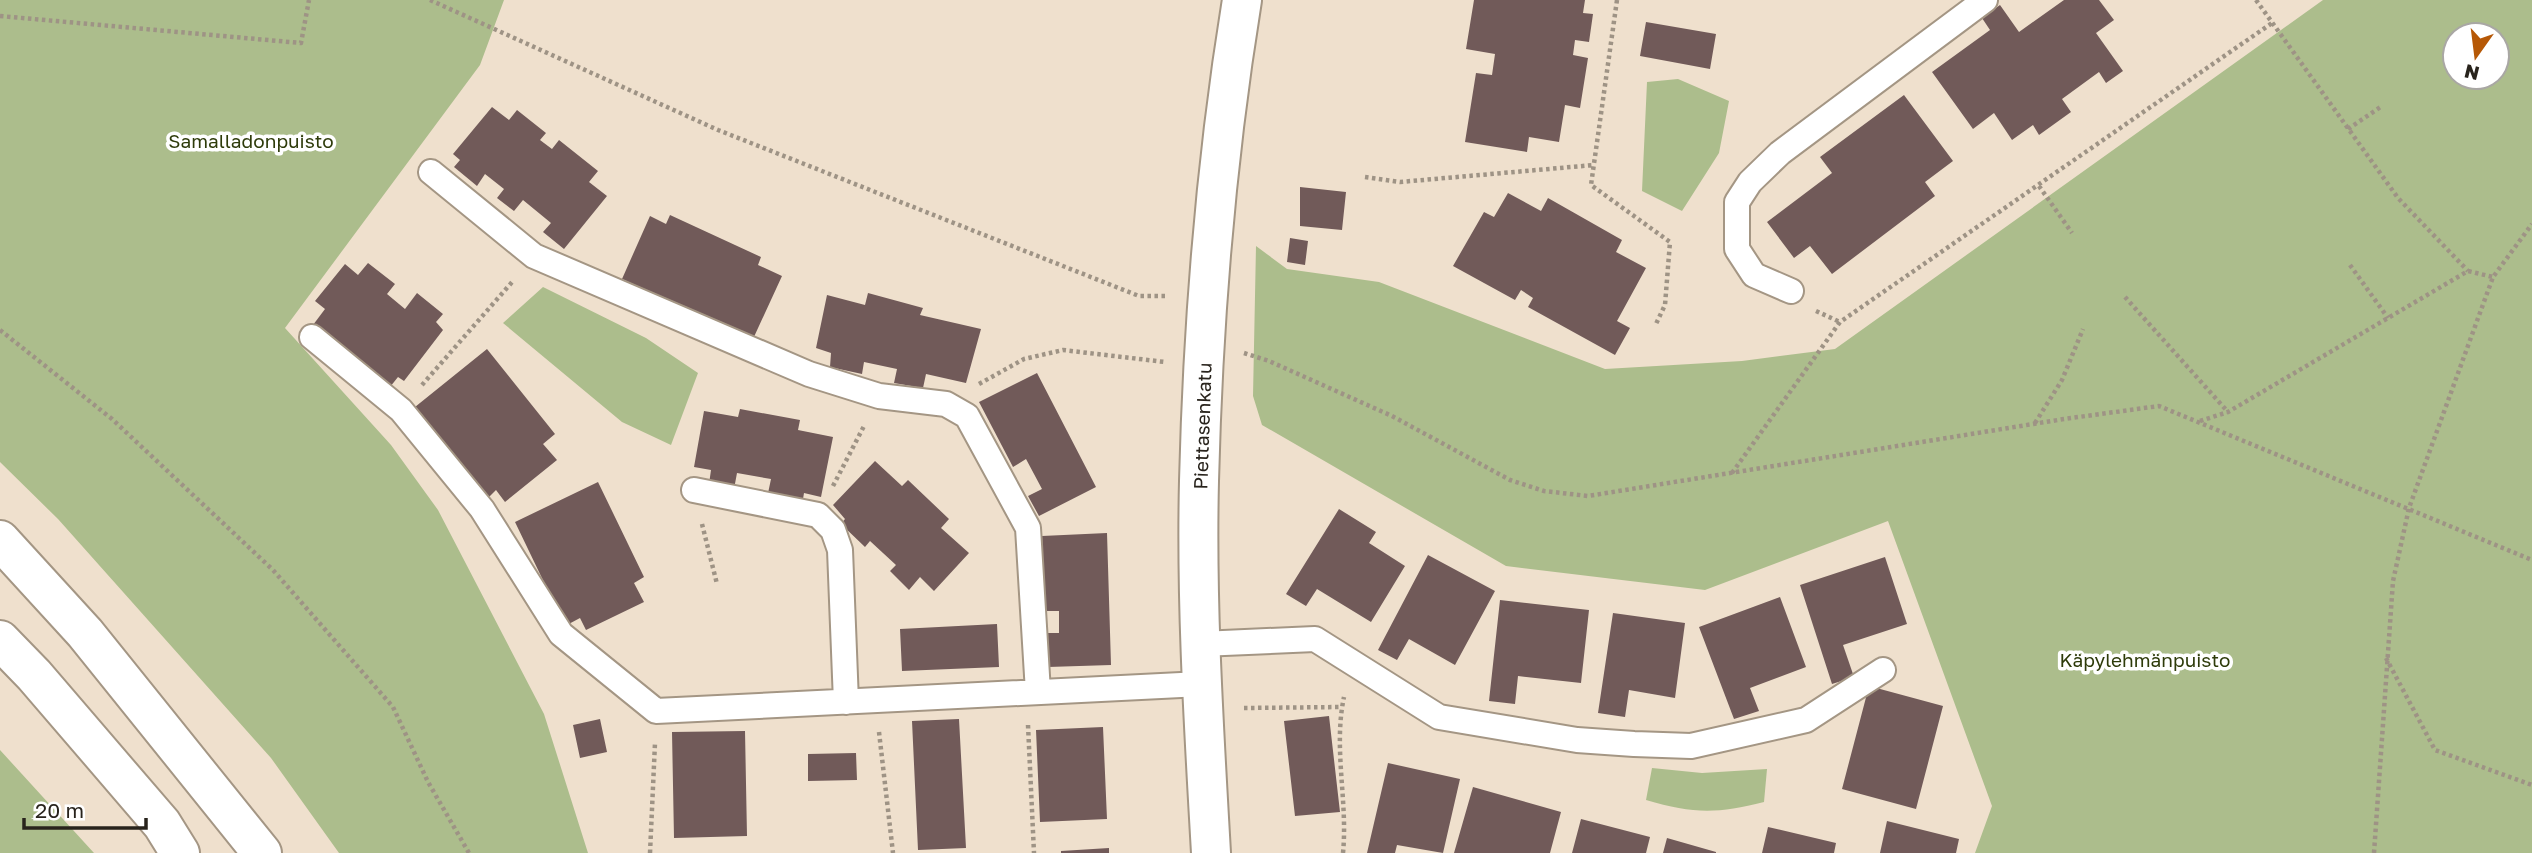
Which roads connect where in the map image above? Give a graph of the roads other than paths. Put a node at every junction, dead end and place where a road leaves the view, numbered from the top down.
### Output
1 (1242, 0) edge
2 (1985, 0) edge
3 (431, 172) dead end
4 (1791, 291) dead end
5 (312, 337) dead end
6 (694, 490) road end
7 (0, 540) edge
8 (0, 640) edge
9 (1200, 644) junction
10 (1883, 670) dead end
11 (1201, 684) junction
12 (1032, 693) junction
13 (846, 702) junction
14 (180, 853) edge
15 (262, 853) edge
16 (1211, 853) edge

1 - 9 main road, Piettasenkatu
2 - 4 lane
3 - 12 lane
5 - 13 lane
6 - 13 lane
7 - 15 main road
8 - 14 main road
9 - 10 lane
9 - 11 main road, Piettasenkatu
11 - 12 lane
11 - 16 main road, Piettasenkatu
12 - 13 lane

